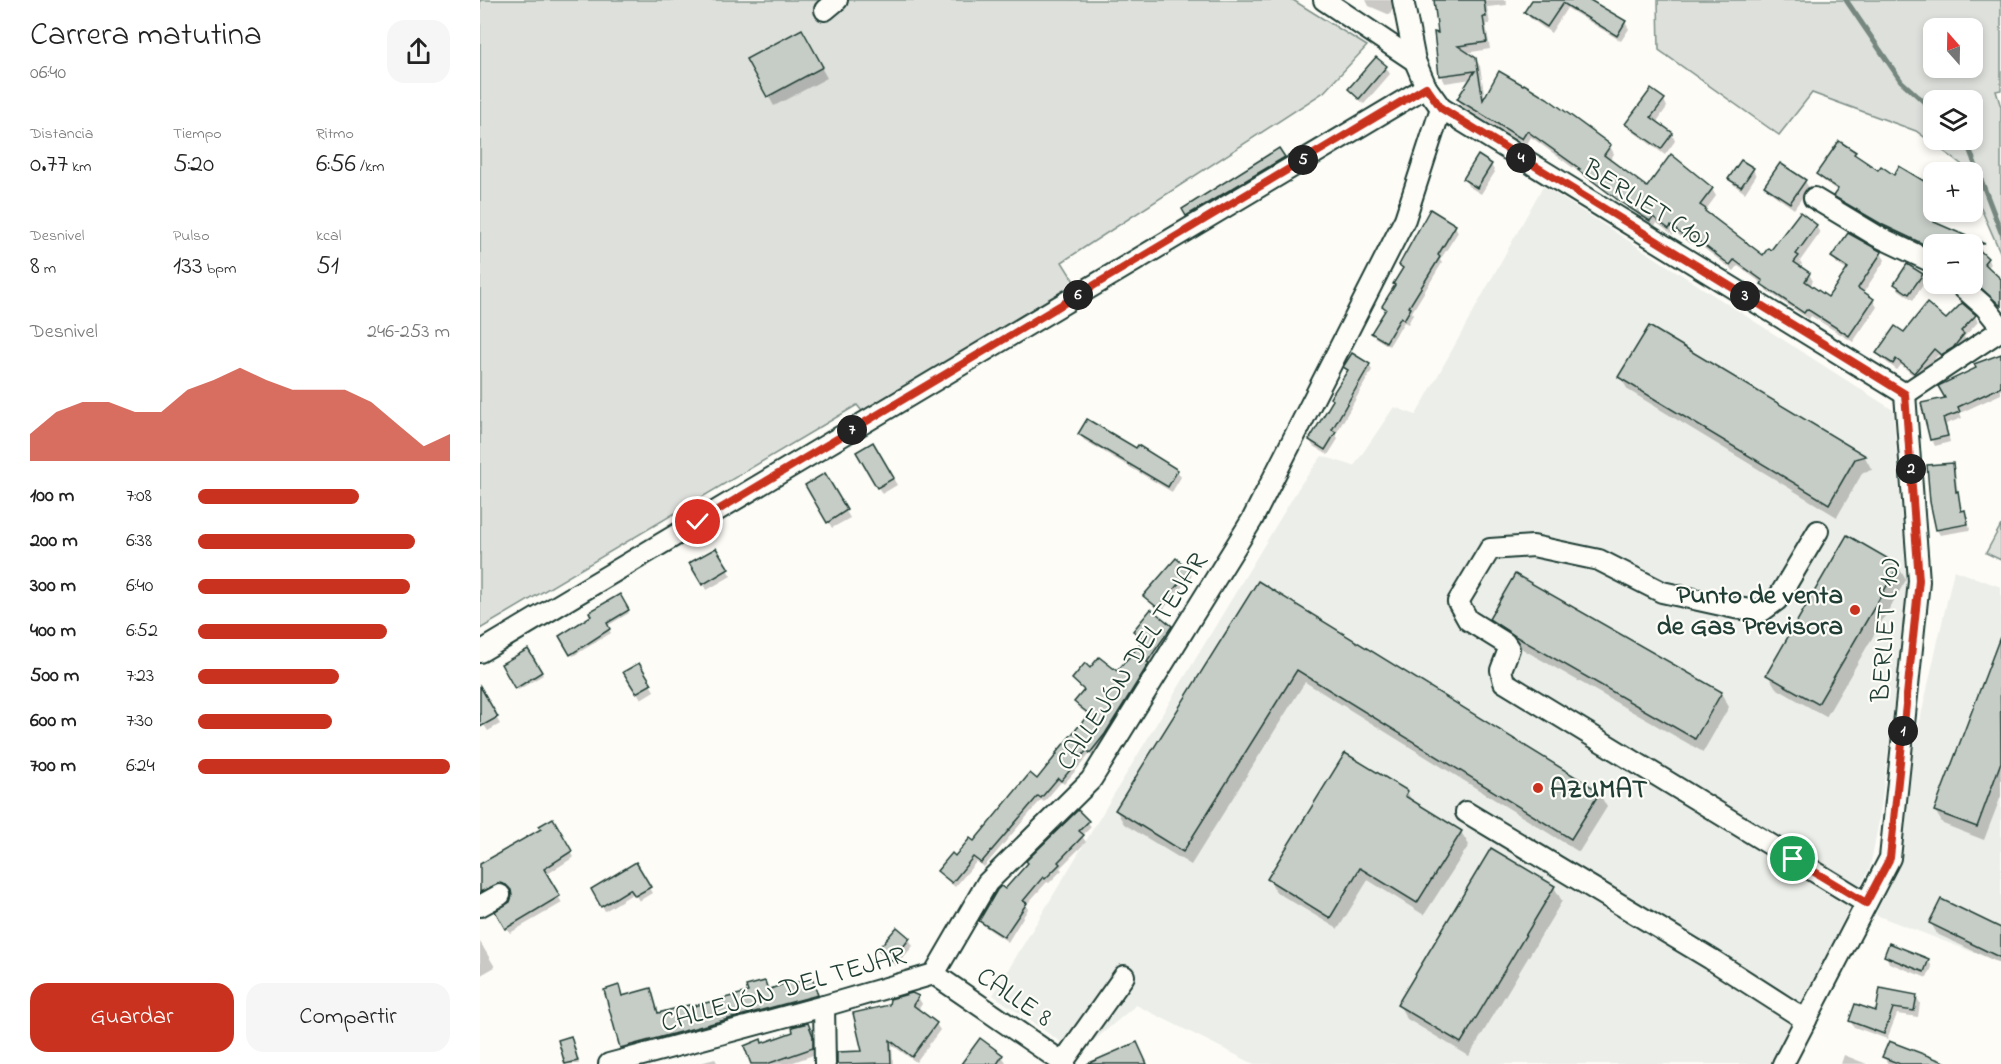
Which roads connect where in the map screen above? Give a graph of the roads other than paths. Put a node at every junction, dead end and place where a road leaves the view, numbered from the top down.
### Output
1 (1324, 0) edge
2 (1403, 0) edge
3 (1415, 61) junction
4 (1426, 87) junction
5 (1441, 108) junction
6 (1814, 198) dead end
7 (1923, 258) edge
8 (1970, 294) edge
9 (2001, 328) edge
10 (1905, 394) junction
11 (1818, 531) dead end
12 (480, 652) edge
13 (1466, 812) dead end
14 (500, 895) dead end
15 (1866, 903) junction
16 (480, 906) edge
17 (934, 974) junction
18 (1124, 976) dead end
19 (824, 1006) junction
20 (1806, 1020) junction
21 (1064, 1063) edge
22 (609, 1064) edge
23 (825, 1064) edge
24 (1783, 1064) edge

1 - 3 street
2 - 3 street
3 - 4 street
4 - 5 street
4 - 12 street
5 - 10 street, BERLIET (10)
5 - 17 street, CALLEJÓN DEL TEJAR
6 - 7 street
8 - 9 street
9 - 10 street
10 - 15 street, BERLIET (10)
11 - 15 street
13 - 20 street
14 - 16 street
15 - 20 street, BERLIET (10)
17 - 19 street, CALLEJÓN DEL TEJAR
17 - 21 street, CALLE 8
18 - 21 street
19 - 22 street, CALLEJÓN DEL TEJAR
19 - 23 street
20 - 24 street, BERLIET (10)

